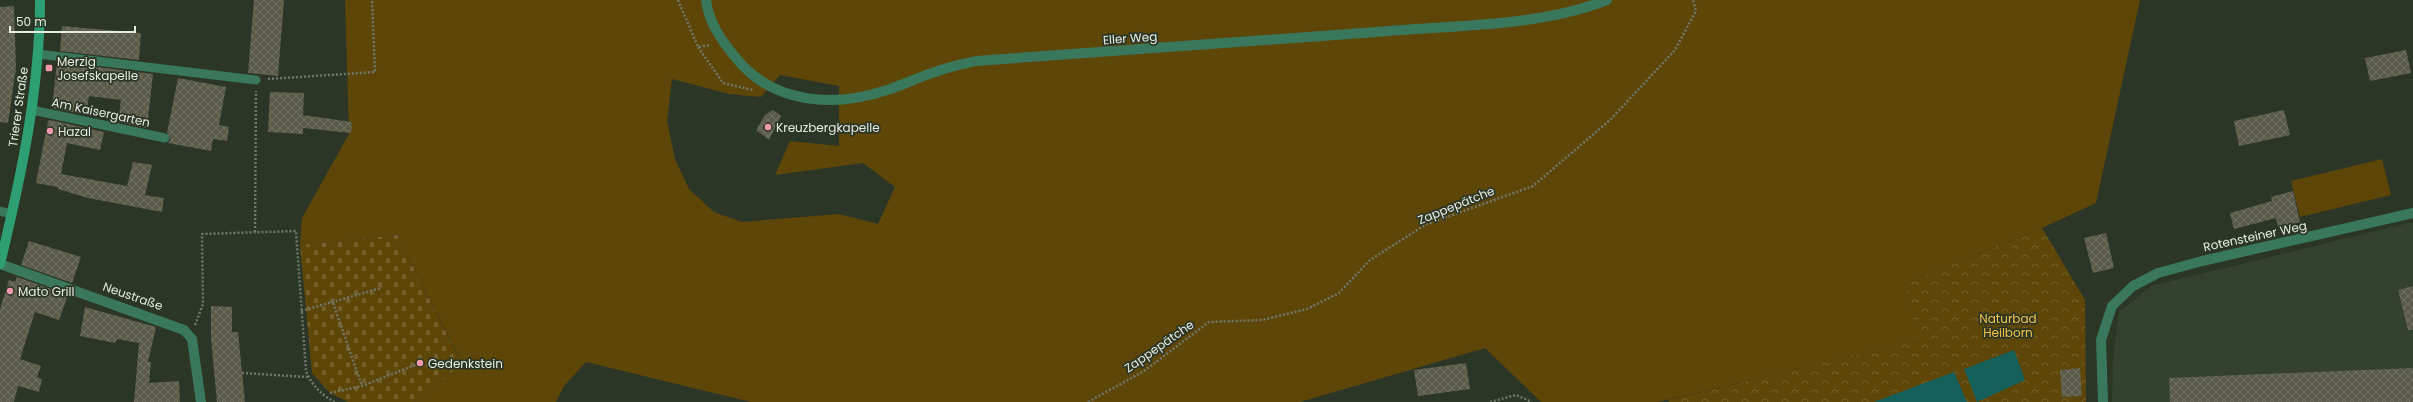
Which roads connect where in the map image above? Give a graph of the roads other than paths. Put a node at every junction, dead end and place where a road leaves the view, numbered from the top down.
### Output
1 (40, 0) edge
2 (706, 0) edge
3 (1607, 0) edge
4 (38, 54) junction
5 (256, 80) road end
6 (32, 110) junction
7 (165, 138) dead end
8 (0, 211) edge
9 (2413, 213) edge
10 (12, 214) junction
11 (0, 264) edge
12 (201, 402) edge
13 (2103, 402) edge

1 - 4 street, Trierer Straße
2 - 3 street, Eller Weg
4 - 5 lane
4 - 6 street, Trierer Straße
6 - 7 lane, Am Kaisergarten
6 - 10 street, Trierer Straße
8 - 10 lane
9 - 13 street, Rotensteiner Weg
10 - 11 street, Trierer Straße
11 - 12 street, Neustraße

